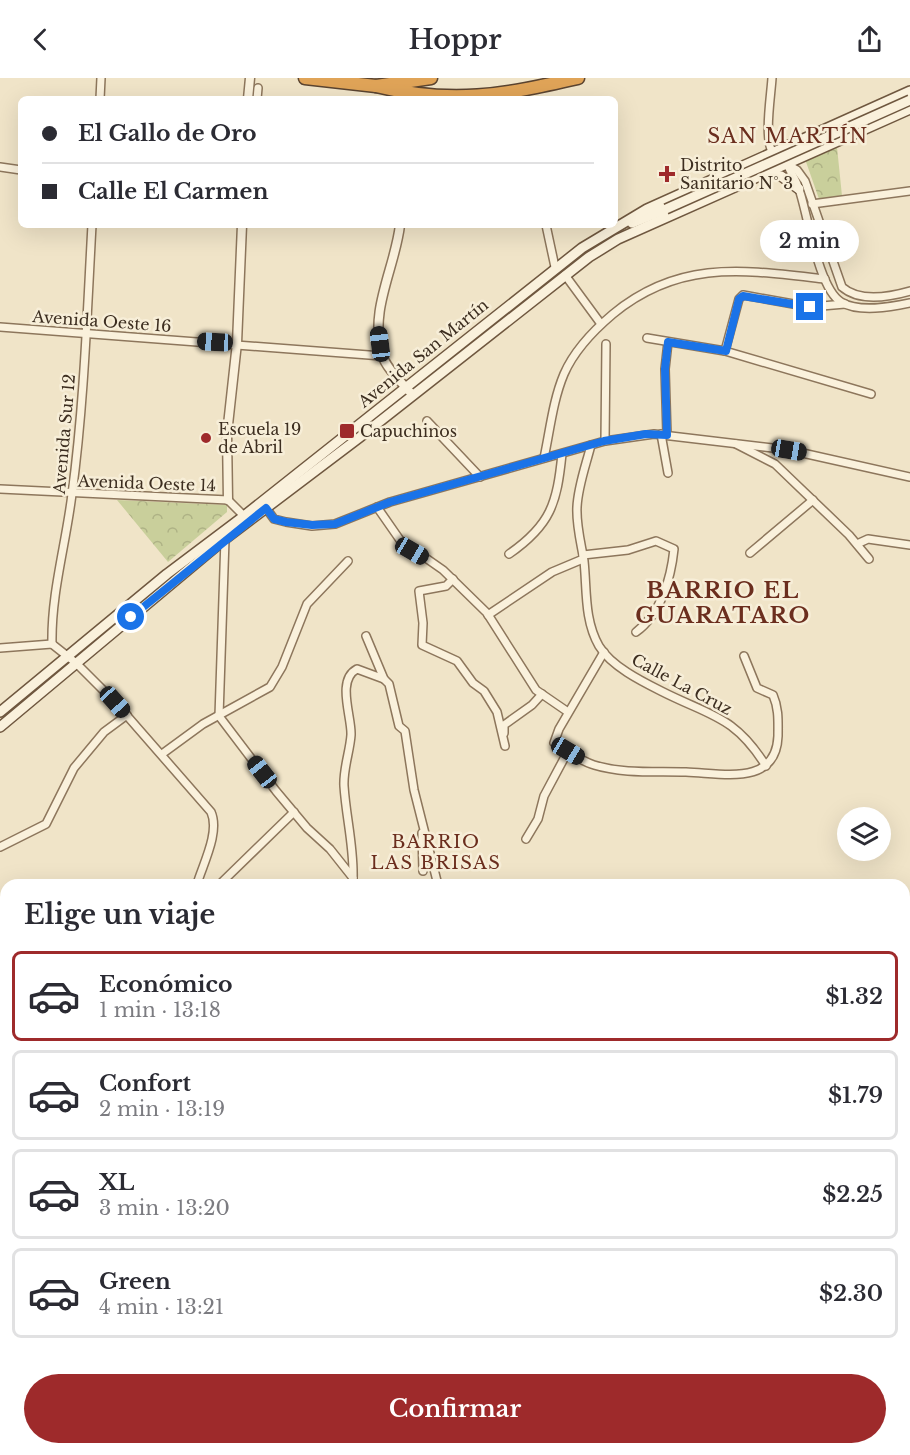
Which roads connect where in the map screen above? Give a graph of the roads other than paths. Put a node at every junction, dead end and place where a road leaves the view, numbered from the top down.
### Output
1 (101, 78) edge
2 (250, 78) edge
3 (305, 78) edge
4 (431, 78) edge
5 (578, 78) edge
6 (772, 78) edge
7 (376, 86) junction
8 (258, 88) dead end
9 (910, 91) edge
10 (100, 96) edge
11 (248, 96) edge
12 (257, 96) edge
13 (437, 96) edge
14 (471, 96) edge
15 (910, 100) edge
16 (910, 109) edge
17 (771, 153) junction
18 (787, 164) junction
19 (0, 168) edge
20 (18, 170) edge
21 (766, 174) junction
22 (799, 189) junction
23 (910, 191) edge
24 (812, 204) junction
25 (653, 215) junction
26 (618, 226) edge
27 (92, 228) edge
28 (242, 228) edge
29 (399, 228) edge
30 (547, 228) edge
31 (615, 228) edge
32 (602, 236) junction
33 (618, 239) junction
34 (555, 267) junction
35 (565, 274) junction
36 (825, 279) junction
37 (910, 291) edge
38 (910, 303) edge
39 (845, 304) junction
40 (601, 324) junction
41 (0, 327) edge
42 (86, 335) junction
43 (647, 338) dead end
44 (668, 342) junction
45 (237, 343) junction
46 (606, 344) dead end
47 (726, 351) junction
48 (382, 356) junction
49 (405, 386) junction
50 (871, 394) dead end
51 (412, 395) junction
52 (427, 420) dead end
53 (664, 435) junction
54 (604, 441) junction
55 (731, 441) junction
56 (591, 445) junction
57 (562, 454) junction
58 (544, 458) junction
59 (668, 473) dead end
60 (480, 477) junction
61 (910, 477) edge
62 (0, 489) edge
63 (72, 494) junction
64 (228, 500) junction
65 (813, 501) junction
66 (377, 507) junction
67 (266, 508) junction
68 (247, 519) junction
69 (225, 539) junction
70 (857, 544) junction
71 (910, 545) edge
72 (750, 553) dead end
73 (509, 554) dead end
74 (583, 557) junction
75 (868, 560) dead end
76 (348, 561) dead end
77 (453, 579) junction
78 (488, 615) junction
79 (636, 632) dead end
80 (366, 636) dead end
81 (52, 644) junction
82 (0, 648) edge
83 (604, 652) junction
84 (66, 656) junction
85 (744, 656) dead end
86 (76, 663) junction
87 (384, 679) junction
88 (542, 694) junction
89 (0, 711) edge
90 (568, 712) junction
91 (127, 715) junction
92 (219, 716) junction
93 (0, 726) edge
94 (568, 751) junction
95 (162, 754) junction
96 (766, 766) junction
97 (294, 812) junction
98 (423, 824) junction
99 (526, 839) dead end
100 (0, 847) edge
101 (423, 871) dead end
102 (198, 879) edge
103 (225, 879) edge
104 (437, 879) edge

1 - 10 street
2 - 11 street
3 - 7 highway
4 - 7 highway
5 - 14 highway
6 - 17 street
7 - 13 highway
8 - 12 street
9 - 17 main road, Avenida San Martín
15 - 25 main road, bridge
16 - 18 main road, Avenida San Martín
17 - 18 street
17 - 26 main road, Avenida San Martín
18 - 21 main road, Avenida San Martín
18 - 22 street
18 - 24 street
19 - 20 street
21 - 22 main road
21 - 33 main road, Avenida San Martín
22 - 36 street
23 - 24 street
24 - 37 street
25 - 32 main road
25 - 33 main road
27 - 42 street, Avenida Sur 12
28 - 45 street
29 - 48 street
30 - 34 street
31 - 32 main road, Avenida San Martín
32 - 34 main road, Avenida San Martín
33 - 35 main road, Avenida San Martín
34 - 49 main road, Avenida San Martín
35 - 40 street
35 - 51 main road, Avenida San Martín
36 - 39 street
36 - 40 street
38 - 39 street
39 - 47 street
40 - 58 street
41 - 42 street, Avenida Oeste 16
42 - 45 street, Avenida Oeste 16
42 - 63 street, Avenida Sur 12
43 - 44 street
44 - 47 street
44 - 53 street
45 - 48 street, Avenida Oeste 16
45 - 64 street
46 - 54 street
47 - 50 street
48 - 49 street
49 - 51 street
49 - 68 main road, Avenida San Martín
51 - 67 main road, Avenida San Martín
52 - 60 street
53 - 54 street
53 - 55 street
53 - 59 street
54 - 56 street
55 - 61 street
55 - 65 street
56 - 57 street
56 - 74 street, Calle La Cruz
57 - 58 street
57 - 73 street
58 - 60 street
60 - 66 street
62 - 63 street, Avenida Oeste 14
63 - 64 street, Avenida Oeste 14
63 - 81 street, Avenida Sur 12
64 - 68 street, Avenida Oeste 14
65 - 70 street
65 - 72 street
66 - 67 street
66 - 77 street
67 - 68 main road, Avenida San Martín
68 - 69 main road, Avenida San Martín
68 - 84 main road, Avenida San Martín
69 - 86 main road, Avenida San Martín
69 - 92 street
70 - 71 street
70 - 75 street
74 - 78 street
74 - 79 street
74 - 83 street, Calle La Cruz
76 - 92 street
77 - 78 street
77 - 88 street
78 - 88 street
80 - 87 street
81 - 82 street
81 - 84 street
83 - 90 street
83 - 96 street, Calle La Cruz
84 - 86 street
84 - 89 main road, Avenida San Martín
85 - 96 street
86 - 91 street
86 - 93 main road, Avenida San Martín
87 - 97 street
87 - 98 street
88 - 90 street
90 - 94 street
91 - 95 street
91 - 100 street
92 - 95 street
92 - 97 street
94 - 96 street
94 - 99 street
95 - 102 street
97 - 103 street
98 - 101 street
98 - 104 street

